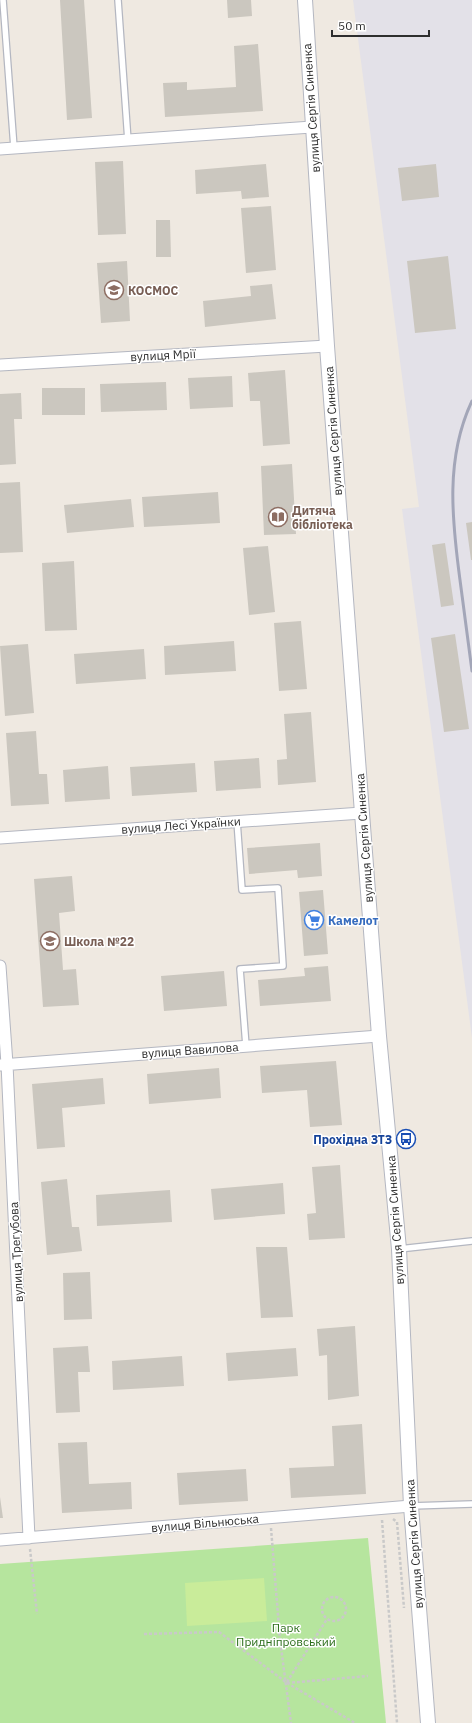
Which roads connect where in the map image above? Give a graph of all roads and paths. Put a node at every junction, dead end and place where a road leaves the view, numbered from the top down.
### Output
1 (3, 0) edge
2 (118, 0) edge
3 (305, 0) edge
4 (312, 127) junction
5 (128, 141) junction
6 (14, 148) junction
7 (0, 149) edge
8 (327, 346) junction
9 (0, 365) edge
10 (362, 813) junction
11 (237, 820) junction
12 (0, 838) edge
13 (0, 966) edge
14 (379, 1036) junction
15 (246, 1046) junction
16 (3, 1065) edge
17 (472, 1241) edge
18 (399, 1249) junction
19 (472, 1504) edge
20 (411, 1506) junction
21 (382, 1509) junction
22 (270, 1518) junction
23 (29, 1538) junction
24 (0, 1540) edge
25 (37, 1614) dead end
26 (405, 1615) dead end
27 (327, 1619) junction
28 (144, 1634) dead end
29 (368, 1676) dead end
30 (287, 1682) junction
31 (291, 1723) edge
32 (355, 1723) edge
33 (397, 1723) edge
34 (428, 1723) edge

1 - 6 lane
2 - 5 lane
3 - 4 street, вулиця Сергія Синенка
4 - 5 street
4 - 8 street, вулиця Сергія Синенка
5 - 6 street
6 - 7 street
8 - 9 street, вулиця Мрії
8 - 10 street, вулиця Сергія Синенка
10 - 11 street, вулиця Лесі Українки
10 - 14 street, вулиця Сергія Синенка
11 - 12 street, вулиця Лесі Українки
11 - 15 lane
13 - 16 street, вулиця Трегубова
14 - 15 street, вулиця Вавилова
14 - 18 street, вулиця Сергія Синенка
15 - 16 street, вулиця Вавилова
16 - 23 street, вулиця Трегубова
17 - 18 lane
18 - 20 street, вулиця Сергія Синенка
19 - 20 lane
20 - 21 street, вулиця Вільнюська
20 - 34 street, вулиця Сергія Синенка
21 - 22 street, вулиця Вільнюська
21 - 26 path
21 - 33 path
22 - 23 street, вулиця Вільнюська
22 - 30 path
23 - 24 street, вулиця Вільнюська
23 - 25 path
27 - 27 path
27 - 30 path
28 - 30 path
29 - 30 path
30 - 31 path
30 - 32 path

